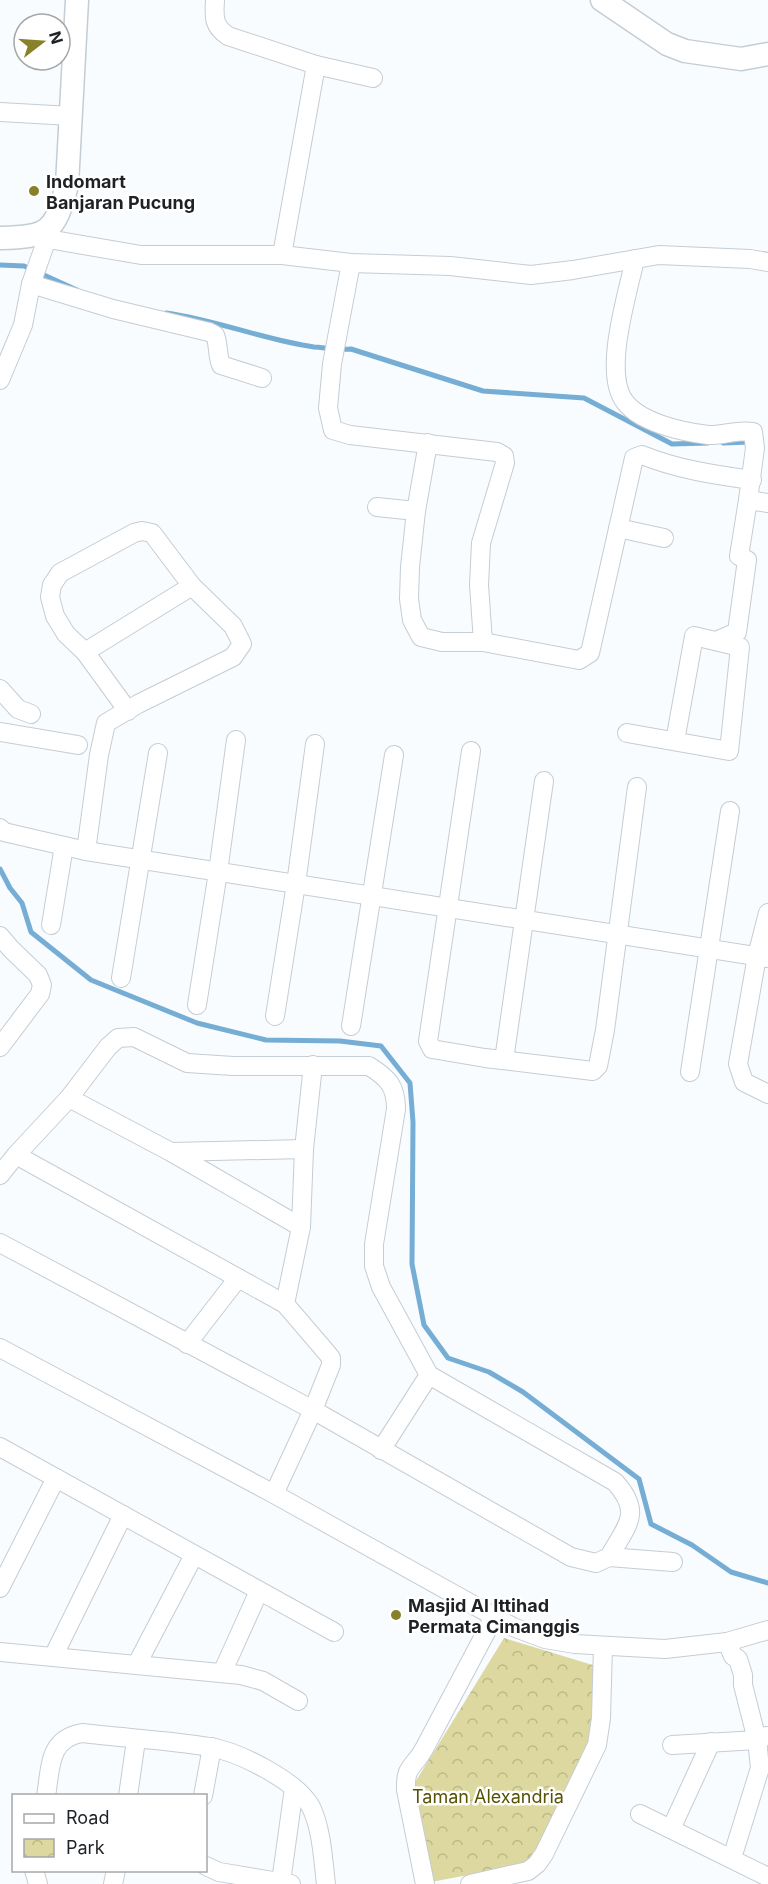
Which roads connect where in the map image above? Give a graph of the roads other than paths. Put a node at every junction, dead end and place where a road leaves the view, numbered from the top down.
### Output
1 (77, 0) edge
2 (215, 0) edge
3 (602, 0) edge
4 (768, 54) edge
5 (316, 65) junction
6 (373, 78) dead end
7 (0, 112) edge
8 (72, 116) junction
9 (45, 234) junction
10 (0, 238) edge
11 (282, 255) junction
12 (636, 260) junction
13 (768, 262) edge
14 (351, 263) junction
15 (34, 275) junction
16 (262, 378) dead end
17 (0, 380) edge
18 (428, 443) junction
19 (752, 480) junction
20 (748, 500) junction
21 (768, 503) edge
22 (377, 507) dead end
23 (416, 511) junction
24 (618, 528) junction
25 (664, 538) dead end
26 (192, 586) junction
27 (716, 641) junction
28 (483, 642) junction
29 (85, 652) junction
30 (0, 689) edge
31 (128, 711) junction
32 (31, 714) dead end
33 (2, 729) edge
34 (627, 733) dead end
35 (236, 740) dead end
36 (675, 741) junction
37 (315, 744) dead end
38 (78, 745) dead end
39 (471, 751) dead end
40 (158, 753) dead end
41 (394, 755) dead end
42 (544, 781) dead end
43 (636, 787) dead end
44 (730, 811) dead end
45 (0, 828) edge
46 (64, 846) junction
47 (86, 851) junction
48 (140, 860) junction
49 (219, 872) junction
50 (296, 884) junction
51 (372, 896) junction
52 (448, 908) junction
53 (768, 913) edge
54 (525, 920) junction
55 (51, 925) dead end
56 (618, 934) junction
57 (0, 936) edge
58 (710, 949) junction
59 (762, 957) edge
60 (121, 978) dead end
61 (197, 1005) dead end
62 (275, 1016) dead end
63 (351, 1026) dead end
64 (0, 1047) edge
65 (504, 1060) junction
66 (313, 1065) junction
67 (690, 1072) dead end
68 (768, 1094) edge
69 (69, 1098) junction
70 (304, 1149) junction
71 (171, 1152) junction
72 (16, 1155) junction
73 (0, 1175) edge
74 (301, 1227) junction
75 (0, 1243) edge
76 (238, 1278) junction
77 (285, 1304) junction
78 (187, 1344) junction
79 (0, 1348) edge
80 (429, 1376) junction
81 (313, 1410) junction
82 (0, 1447) edge
83 (381, 1450) junction
84 (56, 1478) junction
85 (274, 1494) junction
86 (123, 1515) junction
87 (194, 1555) junction
88 (609, 1557) junction
89 (673, 1562) dead end
90 (0, 1588) edge
91 (259, 1591) junction
92 (489, 1614) junction
93 (768, 1630) edge
94 (334, 1632) dead end
95 (725, 1642) junction
96 (603, 1646) junction
97 (0, 1652) edge
98 (53, 1657) junction
99 (137, 1665) junction
100 (222, 1673) junction
101 (298, 1701) dead end
102 (763, 1737) edge
103 (136, 1740) junction
104 (711, 1742) junction
105 (672, 1745) dead end
106 (212, 1747) junction
107 (294, 1788) junction
108 (46, 1794) edge
109 (128, 1794) edge
110 (203, 1794) edge
111 (640, 1814) dead end
112 (671, 1829) junction
113 (732, 1858) junction
114 (207, 1866) edge
115 (768, 1877) edge
116 (286, 1883) edge
117 (326, 1884) edge
118 (425, 1884) edge
119 (470, 1884) edge

1 - 8 street
2 - 5 street
3 - 4 street
5 - 6 street
5 - 11 street
7 - 8 street
8 - 9 street
9 - 10 street
9 - 11 street
9 - 15 street
11 - 14 street
12 - 13 street
12 - 14 street
12 - 19 street
14 - 18 street
15 - 16 street
15 - 17 street
18 - 23 street
18 - 28 street
19 - 20 street
19 - 24 street
20 - 21 street
20 - 27 street
22 - 23 street
23 - 28 street
24 - 25 street
24 - 28 street
26 - 29 street
26 - 29 street
26 - 31 street
27 - 36 street
27 - 36 street
29 - 31 street
30 - 32 street
31 - 47 street
33 - 38 street
34 - 36 street
35 - 49 street
37 - 50 street
39 - 52 street
40 - 48 street
41 - 51 street
42 - 54 street
43 - 56 street
44 - 58 street
45 - 46 street
46 - 47 street
46 - 55 street
47 - 48 street
48 - 49 street
48 - 60 street
49 - 50 street
49 - 61 street
50 - 51 street
50 - 62 street
51 - 52 street
51 - 63 street
52 - 54 street
52 - 65 street
53 - 59 street
54 - 56 street
54 - 65 street
56 - 58 street
56 - 65 street
57 - 64 street
58 - 59 street
58 - 67 street
59 - 68 street
66 - 69 street
66 - 70 street
66 - 80 street
69 - 71 street
69 - 72 street
70 - 71 street
70 - 74 street
71 - 74 street
72 - 73 street
72 - 76 street
74 - 77 street
75 - 78 street
76 - 77 street
76 - 78 street
77 - 81 street
78 - 81 street
79 - 85 street
80 - 83 street
80 - 88 street
81 - 83 street
81 - 85 street
82 - 84 street
83 - 88 street
84 - 86 street
84 - 90 street
85 - 92 street
86 - 87 street
86 - 98 street
87 - 91 street
87 - 99 street
88 - 89 street
91 - 94 street
91 - 100 street
92 - 96 street
92 - 118 street
93 - 95 street
95 - 96 street
95 - 102 street
96 - 119 street
97 - 98 street
98 - 99 street
99 - 100 street
100 - 101 street
102 - 104 street
102 - 113 street
103 - 106 street
103 - 108 street
103 - 109 street
104 - 105 street
104 - 112 street
106 - 107 street
106 - 110 street
107 - 116 street
107 - 117 street
111 - 112 street
112 - 113 street
113 - 115 street
114 - 116 street

